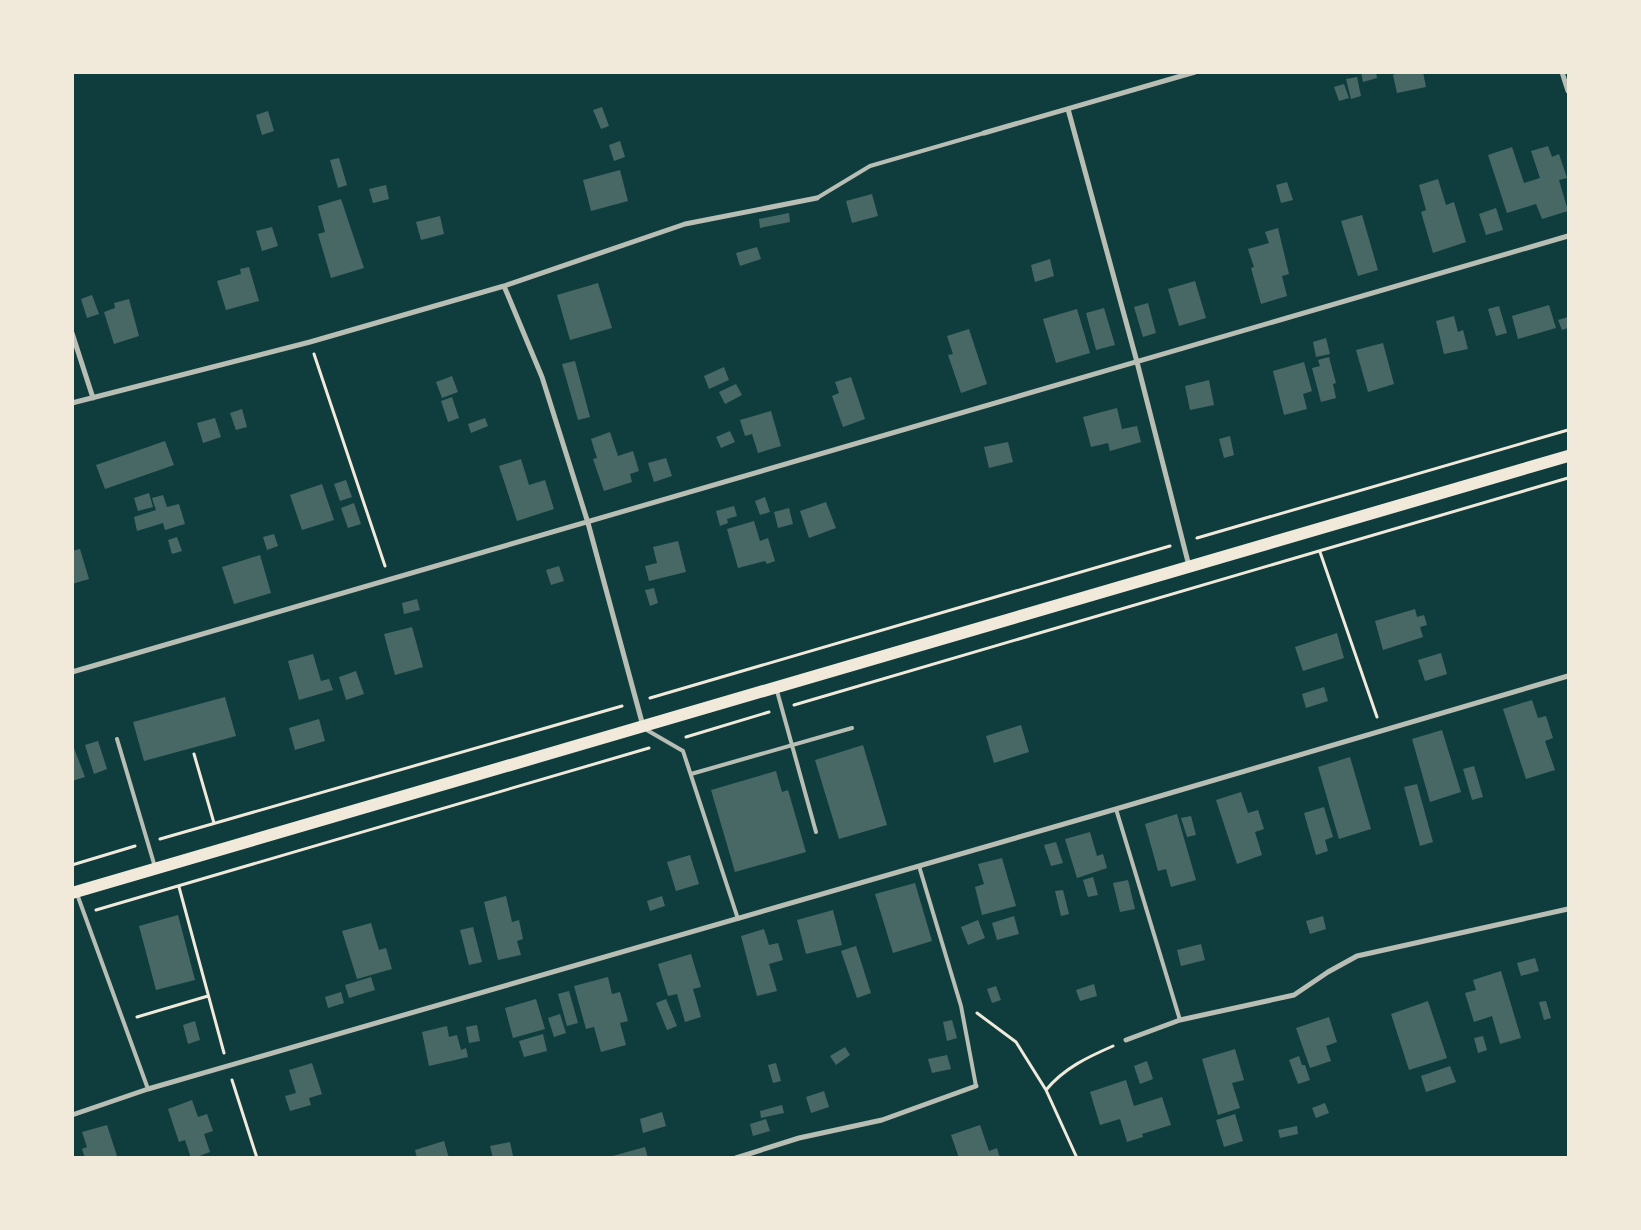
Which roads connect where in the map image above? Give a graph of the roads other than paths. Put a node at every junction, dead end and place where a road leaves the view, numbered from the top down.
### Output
1 (1195, 72) edge
2 (1562, 72) edge
3 (1568, 91) edge
4 (1068, 109) junction
5 (984, 133) joint
6 (817, 198) joint
7 (1568, 236) edge
8 (504, 286) junction
9 (72, 334) edge
10 (1137, 362) junction
11 (92, 398) junction
12 (72, 403) edge
13 (1568, 456) edge
14 (588, 523) junction
15 (1189, 567) junction
16 (72, 672) edge
17 (1568, 676) edge
18 (777, 688) junction
19 (644, 728) junction
20 (852, 728) dead end
21 (117, 739) dead end
22 (792, 745) junction
23 (691, 774) junction
24 (1116, 809) junction
25 (816, 832) dead end
26 (919, 866) junction
27 (155, 869) junction
28 (74, 892) edge
29 (1568, 909) edge
30 (738, 919) junction
31 (1180, 1020) junction
32 (1126, 1040) road end
33 (976, 1086) joint
34 (148, 1089) junction
35 (72, 1115) edge
36 (736, 1158) edge

1 - 4 street
2 - 3 street
4 - 5 street
4 - 10 street
5 - 6 lane
6 - 8 street
7 - 10 street
8 - 11 street
8 - 14 street
9 - 11 street
10 - 14 street
10 - 15 street
11 - 12 street
13 - 15 main road
14 - 16 street
14 - 19 street
15 - 18 main road
17 - 24 street
18 - 19 main road
18 - 22 lane
19 - 23 lane
19 - 27 main road
20 - 22 lane
21 - 27 lane
22 - 23 lane
22 - 25 lane
23 - 30 lane
24 - 26 street
24 - 31 lane
26 - 30 street
26 - 33 lane
27 - 28 main road
28 - 34 lane
29 - 31 street
30 - 34 street
31 - 32 street
33 - 36 street
34 - 35 street

